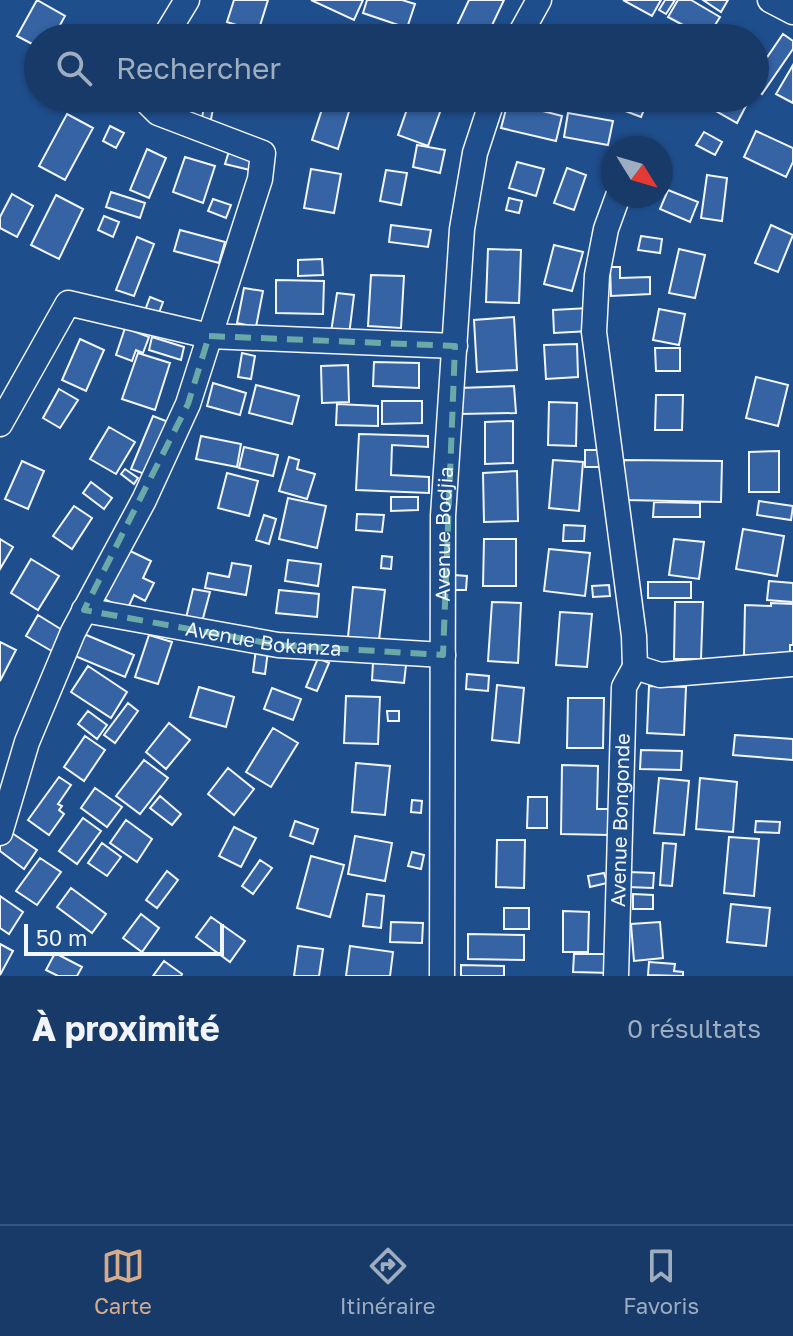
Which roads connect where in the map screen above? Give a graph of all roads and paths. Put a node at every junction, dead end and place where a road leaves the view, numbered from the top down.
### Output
1 (187, 0) edge
2 (539, 0) edge
3 (770, 0) edge
4 (793, 12) edge
5 (172, 24) edge
6 (526, 24) edge
7 (157, 112) edge
8 (488, 112) edge
9 (614, 208) edge
10 (209, 336) junction
11 (455, 346) junction
12 (0, 424) edge
13 (84, 610) junction
14 (443, 655) junction
15 (793, 664) edge
16 (635, 667) junction
17 (0, 833) edge
18 (442, 976) edge
19 (616, 976) edge

1 - 5 street
2 - 6 street
3 - 4 street
7 - 10 street
8 - 11 street, Avenue Bodjia
9 - 16 street
10 - 11 street
10 - 12 street
10 - 13 street
11 - 14 street, Avenue Bodjia
13 - 14 street, Avenue Bokanza
13 - 17 street
14 - 18 street, Avenue Bodjia
15 - 16 street
16 - 19 street, Avenue Bongonde

